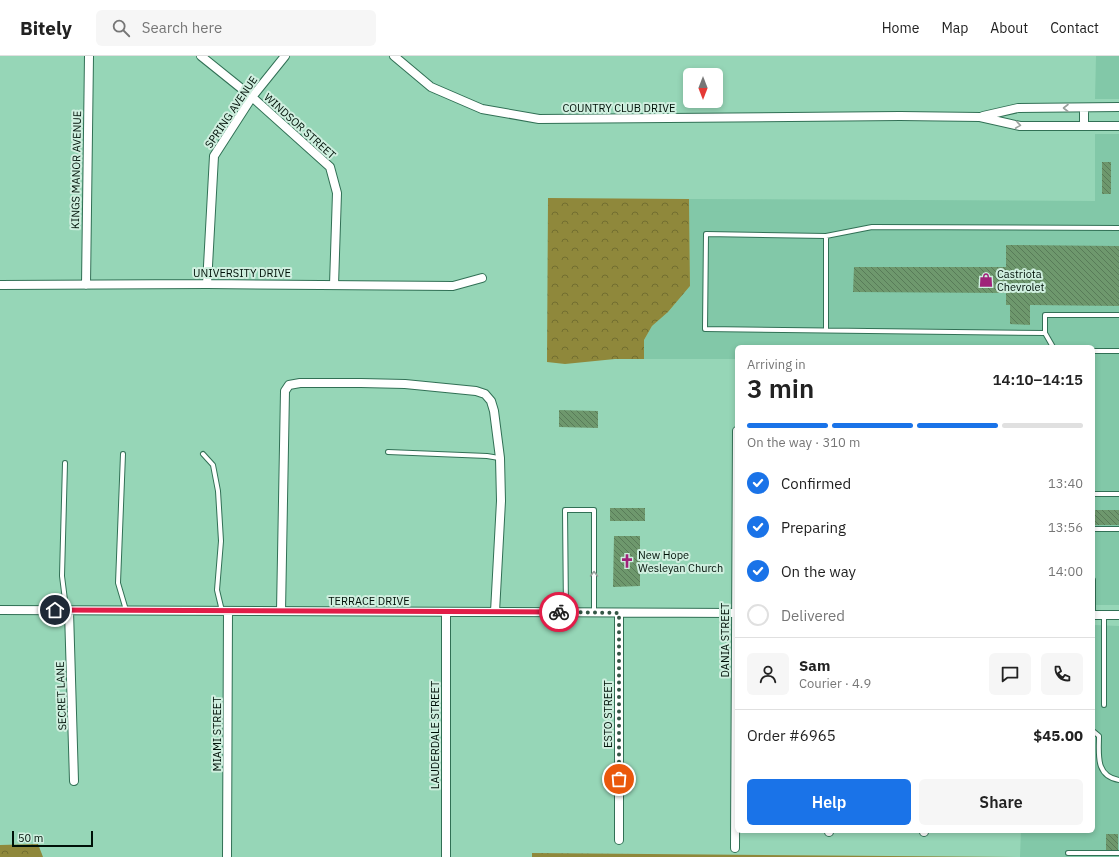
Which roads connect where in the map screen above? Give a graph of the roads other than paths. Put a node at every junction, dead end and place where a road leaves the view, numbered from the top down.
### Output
1 (88, 56) edge
2 (200, 56) edge
3 (285, 56) edge
4 (394, 56) edge
5 (252, 97) junction
6 (1119, 107) edge
7 (1084, 108) junction
8 (980, 117) junction
9 (1084, 126) junction
10 (1119, 126) edge
11 (1119, 228) edge
12 (826, 236) junction
13 (482, 278) dead end
14 (207, 284) junction
15 (0, 285) edge
16 (86, 285) junction
17 (334, 285) junction
18 (1119, 315) edge
19 (826, 330) junction
20 (1045, 333) junction
21 (1052, 345) edge
22 (1095, 351) edge
23 (1119, 351) edge
24 (388, 452) dead end
25 (123, 454) dead end
26 (203, 454) dead end
27 (500, 458) junction
28 (65, 463) dead end
29 (1095, 494) edge
30 (1119, 494) edge
31 (1095, 529) edge
32 (1119, 529) edge
33 (0, 610) edge
34 (69, 610) junction
35 (126, 611) junction
36 (225, 611) junction
37 (281, 611) junction
38 (446, 612) junction
39 (495, 612) junction
40 (566, 612) junction
41 (594, 613) junction
42 (619, 613) junction
43 (735, 613) edge
44 (1095, 615) edge
45 (1104, 615) junction
46 (1119, 615) edge
47 (1104, 706) dead end
48 (1095, 733) edge
49 (1119, 780) edge
50 (74, 781) dead end
51 (735, 833) edge
52 (619, 840) dead end
53 (735, 848) dead end
54 (1068, 853) dead end
55 (1119, 853) edge
56 (227, 857) edge
57 (446, 857) edge

1 - 16 street, KINGS MANOR AVENUE
2 - 5 street, WINDSOR STREET
3 - 5 street, SPRING AVENUE
4 - 8 street, COUNTRY CLUB DRIVE
5 - 14 street, SPRING AVENUE
5 - 17 street, WINDSOR STREET
6 - 7 street, COUNTRY CLUB DRIVE
7 -> 8 street, COUNTRY CLUB DRIVE
7 - 9 street
8 -> 9 street, COUNTRY CLUB DRIVE
9 - 10 street, COUNTRY CLUB DRIVE
11 - 12 lane
12 - 19 lane
12 - 19 lane
13 - 17 street, UNIVERSITY DRIVE
14 - 16 street, UNIVERSITY DRIVE
14 - 17 street, UNIVERSITY DRIVE
15 - 16 street, UNIVERSITY DRIVE
18 - 20 lane
19 - 20 lane
20 - 21 lane
22 - 23 lane
24 - 27 lane
25 - 35 lane
26 - 36 lane
27 - 37 street
27 - 39 street
28 - 34 lane
29 - 30 lane
31 - 32 lane
33 - 34 street, TERRACE DRIVE
34 - 35 street, TERRACE DRIVE
34 - 50 street, SECRET LANE
35 - 36 street, TERRACE DRIVE
36 - 37 street, TERRACE DRIVE
36 - 56 street, MIAMI STREET
37 - 38 street, TERRACE DRIVE
38 - 39 street, TERRACE DRIVE
38 - 57 street, LAUDERDALE STREET
39 - 40 street, TERRACE DRIVE
40 - 41 street, TERRACE DRIVE
41 -> 40 lane
41 - 42 street, TERRACE DRIVE
42 - 43 street, TERRACE DRIVE
42 - 52 street, ESTO STREET
44 - 45 street
45 - 46 street
45 - 47 lane
48 - 49 lane
51 - 53 street, DANIA STREET
54 - 55 lane

